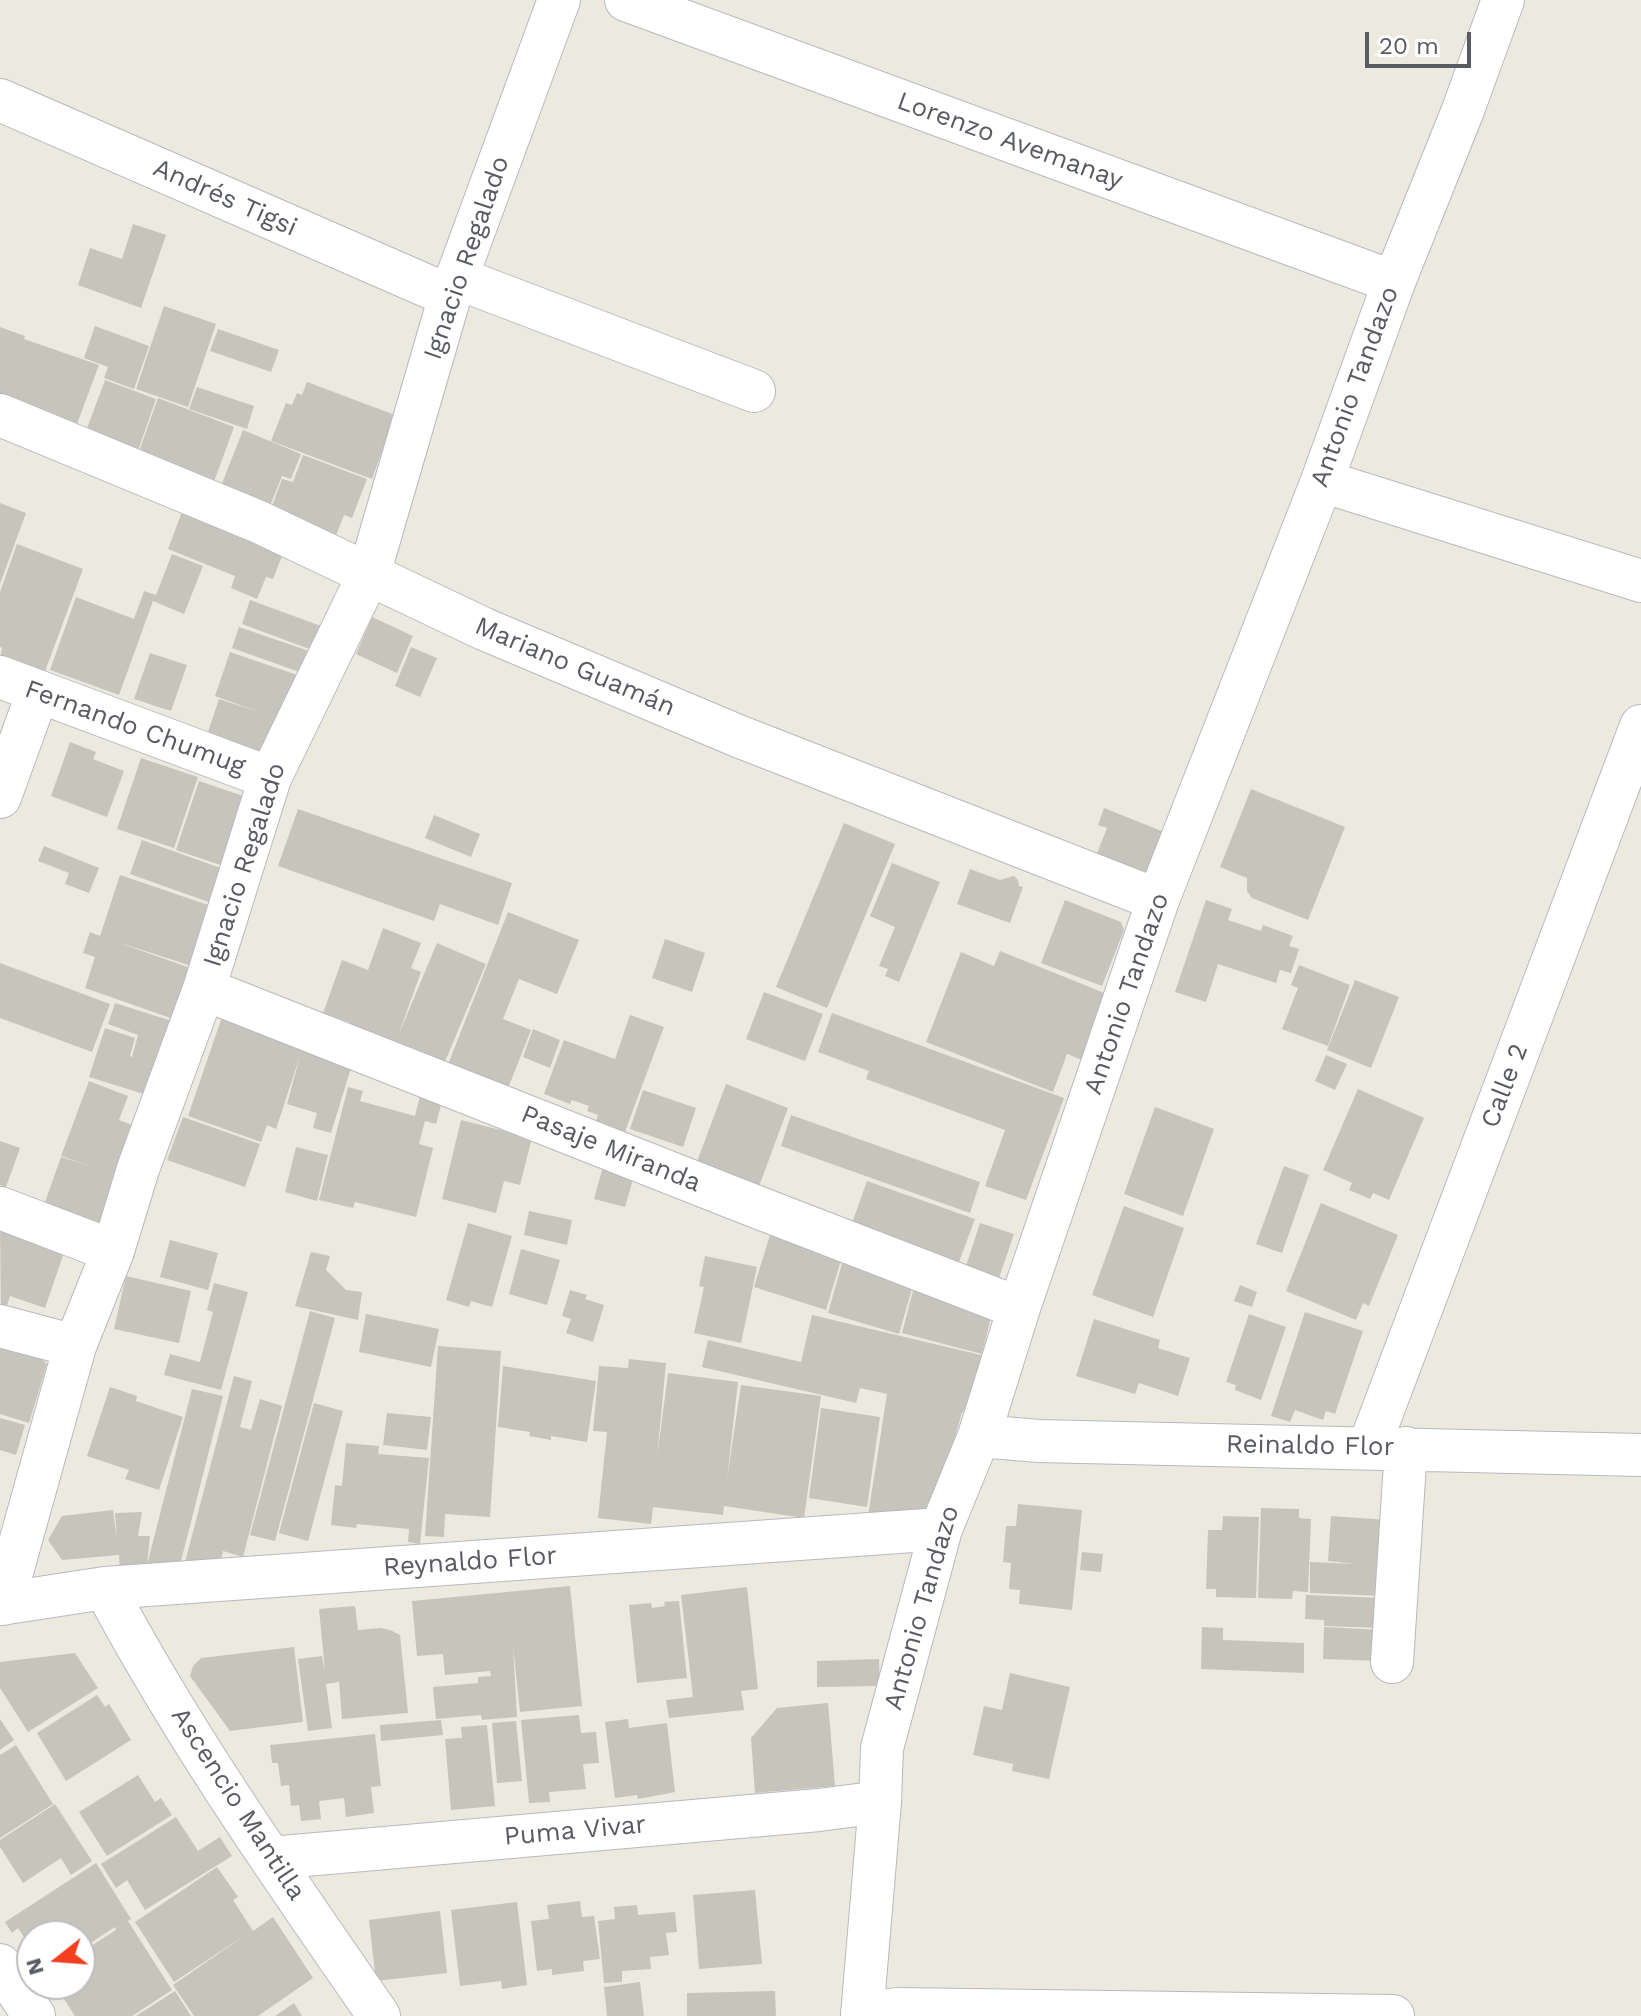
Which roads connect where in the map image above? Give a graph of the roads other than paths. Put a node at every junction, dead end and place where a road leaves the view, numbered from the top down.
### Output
1 (559, 0) edge
2 (626, 0) edge
3 (1503, 0) edge
4 (0, 100) edge
5 (1394, 282) junction
6 (453, 287) junction
7 (754, 391) dead end
8 (0, 415) edge
9 (1322, 481) junction
10 (369, 574) junction
11 (1641, 581) edge
12 (0, 677) edge
13 (38, 692) junction
14 (1641, 726) edge
15 (270, 778) junction
16 (0, 797) edge
17 (1158, 900) junction
18 (204, 989) junction
19 (0, 1208) edge
20 (113, 1251) junction
21 (1019, 1308) junction
22 (0, 1326) edge
23 (75, 1346) junction
24 (979, 1436) junction
25 (1387, 1448) junction
26 (1641, 1455) edge
27 (941, 1529) junction
28 (105, 1588) junction
29 (1, 1604) edge
30 (1392, 1662) dead end
31 (880, 1802) junction
32 (271, 1858) junction
33 (0, 1965) edge
34 (862, 2014) edge
35 (34, 2016) edge
36 (379, 2016) edge
37 (1393, 2016) edge

1 - 6 street, Ignacio Regalado
2 - 5 street, Lorenzo Avemanay
3 - 5 street, Antonio Tandazo
4 - 6 street, Andrés Tigsi
5 - 9 street, Antonio Tandazo
6 - 7 street, Andrés Tigsi
6 - 10 street, Ignacio Regalado
8 - 10 street, Mariano Guamán
9 - 11 street
9 - 17 street, Antonio Tandazo
10 - 15 street, Ignacio Regalado
10 - 17 street, Mariano Guamán
12 - 13 street, Fernando Chumug
13 - 15 street, Fernando Chumug
13 - 16 street
14 - 25 street, Calle 2
15 - 18 street, Ignacio Regalado
17 - 21 street, Antonio Tandazo
18 - 20 street, Ignacio Regalado
18 - 21 street, Pasaje Miranda
19 - 20 street
20 - 23 street, Ignacio Regalado
21 - 24 street, Antonio Tandazo
22 - 23 street
23 - 29 street, Ignacio Regalado
24 - 25 street, Reinaldo Flor
24 - 27 street, Antonio Tandazo
25 - 26 street, Reinaldo Flor
25 - 30 street, Calle 2
27 - 28 street, Reynaldo Flor
27 - 31 street, Antonio Tandazo
28 - 29 street, Reynaldo Flor
28 - 32 street, Ascencio Mantilla
31 - 32 street, Puma Vivar
31 - 34 street, Antonio Tandazo
32 - 36 street, Ascencio Mantilla
33 - 35 street
34 - 37 street

